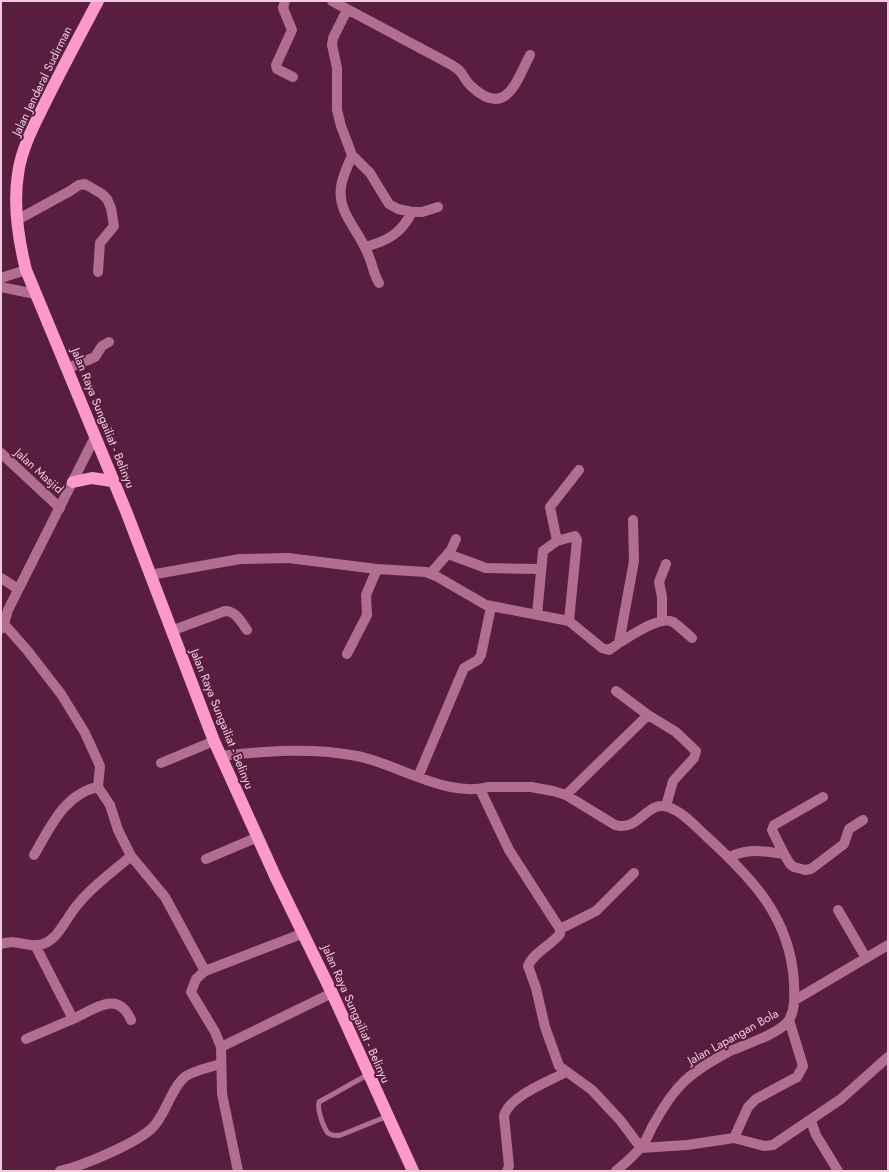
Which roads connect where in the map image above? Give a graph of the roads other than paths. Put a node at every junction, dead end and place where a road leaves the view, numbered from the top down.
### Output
1 (98, 1) edge
2 (285, 1) edge
3 (332, 1) edge
4 (347, 10) junction
5 (530, 55) dead end
6 (294, 78) dead end
7 (352, 155) junction
8 (438, 207) dead end
9 (412, 212) junction
10 (17, 220) junction
11 (365, 247) junction
12 (26, 270) junction
13 (98, 272) dead end
14 (1, 278) edge
15 (379, 283) dead end
16 (1, 287) edge
17 (35, 294) junction
18 (109, 342) dead end
19 (68, 368) junction
20 (95, 437) junction
21 (1, 453) edge
22 (579, 470) dead end
23 (112, 481) junction
24 (73, 482) junction
25 (60, 508) junction
26 (633, 520) dead end
27 (456, 539) dead end
28 (557, 541) junction
29 (448, 554) junction
30 (666, 564) dead end
31 (377, 569) junction
32 (541, 569) junction
33 (431, 573) junction
34 (150, 575) junction
35 (1, 578) edge
36 (18, 589) junction
37 (491, 606) junction
38 (537, 615) junction
39 (569, 621) junction
40 (662, 621) junction
41 (3, 627) edge
42 (247, 630) dead end
43 (171, 631) junction
44 (692, 638) dead end
45 (619, 643) junction
46 (348, 654) dead end
47 (616, 691) dead end
48 (648, 715) junction
49 (214, 741) junction
50 (220, 756) junction
51 (161, 762) dead end
52 (418, 777) junction
53 (98, 787) junction
54 (480, 789) junction
55 (566, 795) junction
56 (823, 797) dead end
57 (666, 806) junction
58 (863, 820) dead end
59 (258, 837) junction
60 (784, 854) junction
61 (34, 855) dead end
62 (131, 856) junction
63 (729, 857) junction
64 (206, 859) dead end
65 (634, 873) dead end
66 (838, 910) dead end
67 (560, 929) junction
68 (304, 933) junction
69 (1, 944) edge
70 (35, 945) junction
71 (888, 945) edge
72 (866, 958) junction
73 (205, 971) junction
74 (332, 993) junction
75 (795, 1000) junction
76 (73, 1019) junction
77 (131, 1020) dead end
78 (789, 1020) junction
79 (26, 1039) dead end
80 (221, 1047) junction
81 (888, 1057) edge
82 (221, 1064) junction
83 (566, 1072) junction
84 (369, 1074) junction
85 (388, 1116) junction
86 (810, 1121) junction
87 (734, 1138) junction
88 (641, 1148) junction
89 (412, 1170) edge
90 (60, 1171) edge
91 (238, 1171) edge
92 (508, 1171) edge
93 (616, 1171) edge
94 (838, 1171) edge

1 - 10 highway, Jalan Jenderal Sudirman
2 - 6 street
3 - 4 street
4 - 5 street
4 - 7 street
7 - 9 street
7 - 11 street
8 - 9 street
9 - 11 street
10 - 12 highway, Jalan Jenderal Sudirman
10 - 13 street
11 - 15 street
12 - 14 street
12 - 17 highway, Jalan Raya Sungailiat - Belinyu
16 - 17 street
17 - 19 highway, Jalan Raya Sungailiat - Belinyu
18 - 19 street
19 - 20 highway, Jalan Raya Sungailiat - Belinyu
20 - 23 highway, Jalan Raya Sungailiat - Belinyu
20 - 24 street
21 - 25 street, Jalan Masjid
22 - 28 street
23 - 24 highway
23 - 34 highway, Jalan Raya Sungailiat - Belinyu
24 - 25 street
25 - 36 street
26 - 45 street
27 - 29 street
28 - 32 street
28 - 39 street
29 - 32 street
29 - 33 street
30 - 40 street
31 - 33 street
31 - 34 street
31 - 46 street
32 - 38 street
33 - 37 street
34 - 43 highway, Jalan Raya Sungailiat - Belinyu
35 - 36 street
36 - 41 street
37 - 38 street
37 - 52 street
38 - 39 street
39 - 45 street
40 - 44 street
40 - 45 street
41 - 53 street
42 - 43 street
43 - 49 highway, Jalan Raya Sungailiat - Belinyu
47 - 48 street
48 - 55 street
48 - 57 street
49 - 50 highway, Jalan Raya Sungailiat - Belinyu
49 - 51 street
50 - 52 street
50 - 59 highway, Jalan Raya Sungailiat - Belinyu
52 - 54 street
53 - 61 street
53 - 62 street
54 - 55 street
54 - 67 street
55 - 57 street
56 - 60 street
57 - 63 street, Jalan Lapangan Bola
58 - 60 street
59 - 64 street
59 - 68 highway, Jalan Raya Sungailiat - Belinyu
60 - 63 street
62 - 70 street
62 - 73 street
63 - 75 street, Jalan Lapangan Bola
65 - 67 street
66 - 72 street
67 - 83 street
68 - 73 street
68 - 74 highway, Jalan Raya Sungailiat - Belinyu
69 - 70 street
70 - 76 street
71 - 72 street
72 - 75 street
73 - 80 street
74 - 80 street
74 - 84 highway, Jalan Raya Sungailiat - Belinyu
75 - 78 street, Jalan Lapangan Bola
76 - 77 street
76 - 79 street
78 - 87 street
78 - 88 street, Jalan Lapangan Bola
80 - 82 street
81 - 86 street
82 - 90 street
82 - 91 street
83 - 88 street
83 - 92 street
84 - 85 highway, Jalan Raya Sungailiat - Belinyu
84 - 85 lane
85 - 89 highway, Jalan Raya Sungailiat - Belinyu
86 - 87 street
86 - 94 street
87 - 88 street
88 - 93 street, Jalan Lapangan Bola

